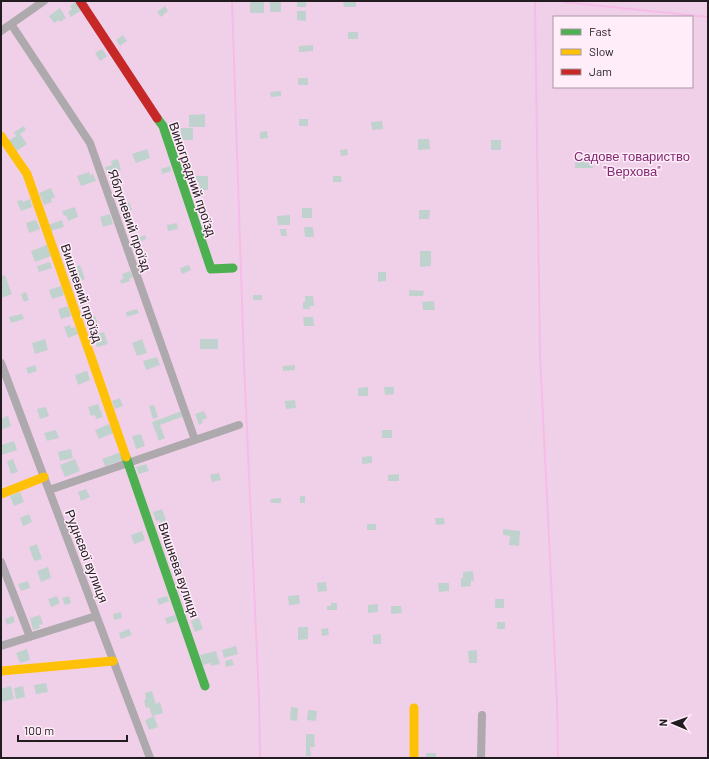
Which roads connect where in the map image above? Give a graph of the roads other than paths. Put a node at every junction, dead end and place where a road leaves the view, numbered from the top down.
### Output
1 (44, 1) edge
2 (80, 1) edge
3 (11, 24) junction
4 (1, 31) edge
5 (1, 136) edge
6 (233, 268) dead end
7 (1, 363) edge
8 (239, 425) dead end
9 (195, 440) junction
10 (128, 463) junction
11 (44, 477) junction
12 (49, 490) junction
13 (1, 494) edge
14 (1, 562) edge
15 (96, 616) junction
16 (30, 637) junction
17 (1, 646) edge
18 (113, 661) junction
19 (1, 671) edge
20 (205, 686) dead end
21 (414, 708) dead end
22 (482, 715) dead end
23 (150, 758) edge
24 (414, 758) edge
25 (481, 758) edge

1 - 3 street
2 - 6 street, Виноградний проїзд
3 - 4 street
3 - 9 street, Яблуневий проїзд
5 - 10 street, Вишневий проїзд
7 - 11 street, Руднєвої вулиця
8 - 9 street
9 - 10 street
10 - 12 street
10 - 20 street, Вишнева вулиця
11 - 12 street, Руднєвої вулиця
11 - 13 street
12 - 15 street, Руднєвої вулиця
14 - 16 street
15 - 16 street
15 - 18 street, Руднєвої вулиця
16 - 17 street
18 - 19 street
18 - 23 street, Руднєвої вулиця
21 - 24 street
22 - 25 street

